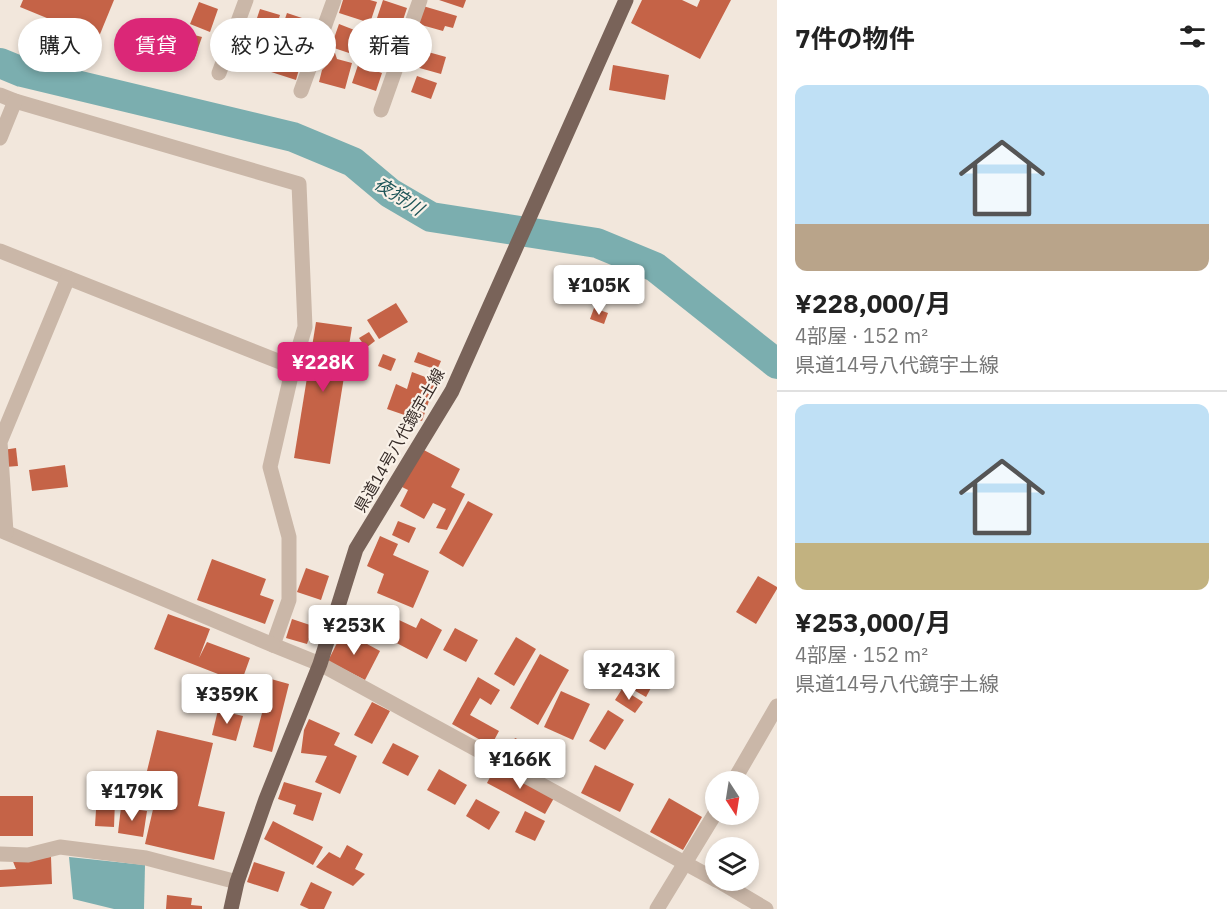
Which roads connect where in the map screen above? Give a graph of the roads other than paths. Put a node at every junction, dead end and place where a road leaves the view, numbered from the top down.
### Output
1 (246, 0) edge
2 (334, 0) edge
3 (420, 0) edge
4 (626, 0) edge
5 (219, 73) dead end
6 (301, 91) dead end
7 (0, 94) edge
8 (15, 101) junction
9 (381, 110) dead end
10 (0, 138) edge
11 (0, 251) edge
12 (68, 278) junction
13 (292, 367) junction
14 (3, 531) edge
15 (273, 645) junction
16 (320, 664) junction
17 (777, 706) edge
18 (739, 771) edge
19 (708, 825) edge
20 (0, 854) edge
21 (686, 863) junction
22 (705, 874) edge
23 (237, 882) junction
24 (735, 891) edge
25 (231, 909) edge
26 (657, 909) edge
27 (766, 909) edge

1 - 5 street
2 - 6 street
3 - 9 street
4 - 16 main road, 県道14号八代鏡宇土線
7 - 8 street
8 - 10 street
8 - 13 street
11 - 12 street
12 - 13 street
12 - 14 street
13 - 15 street
14 - 15 street
15 - 16 street
16 - 21 street
16 - 23 main road, 県道14号八代鏡宇土線
17 - 18 street
19 - 21 street
20 - 23 street
21 - 22 street
21 - 26 street
23 - 25 main road, 県道14号八代鏡宇土線
24 - 27 street

